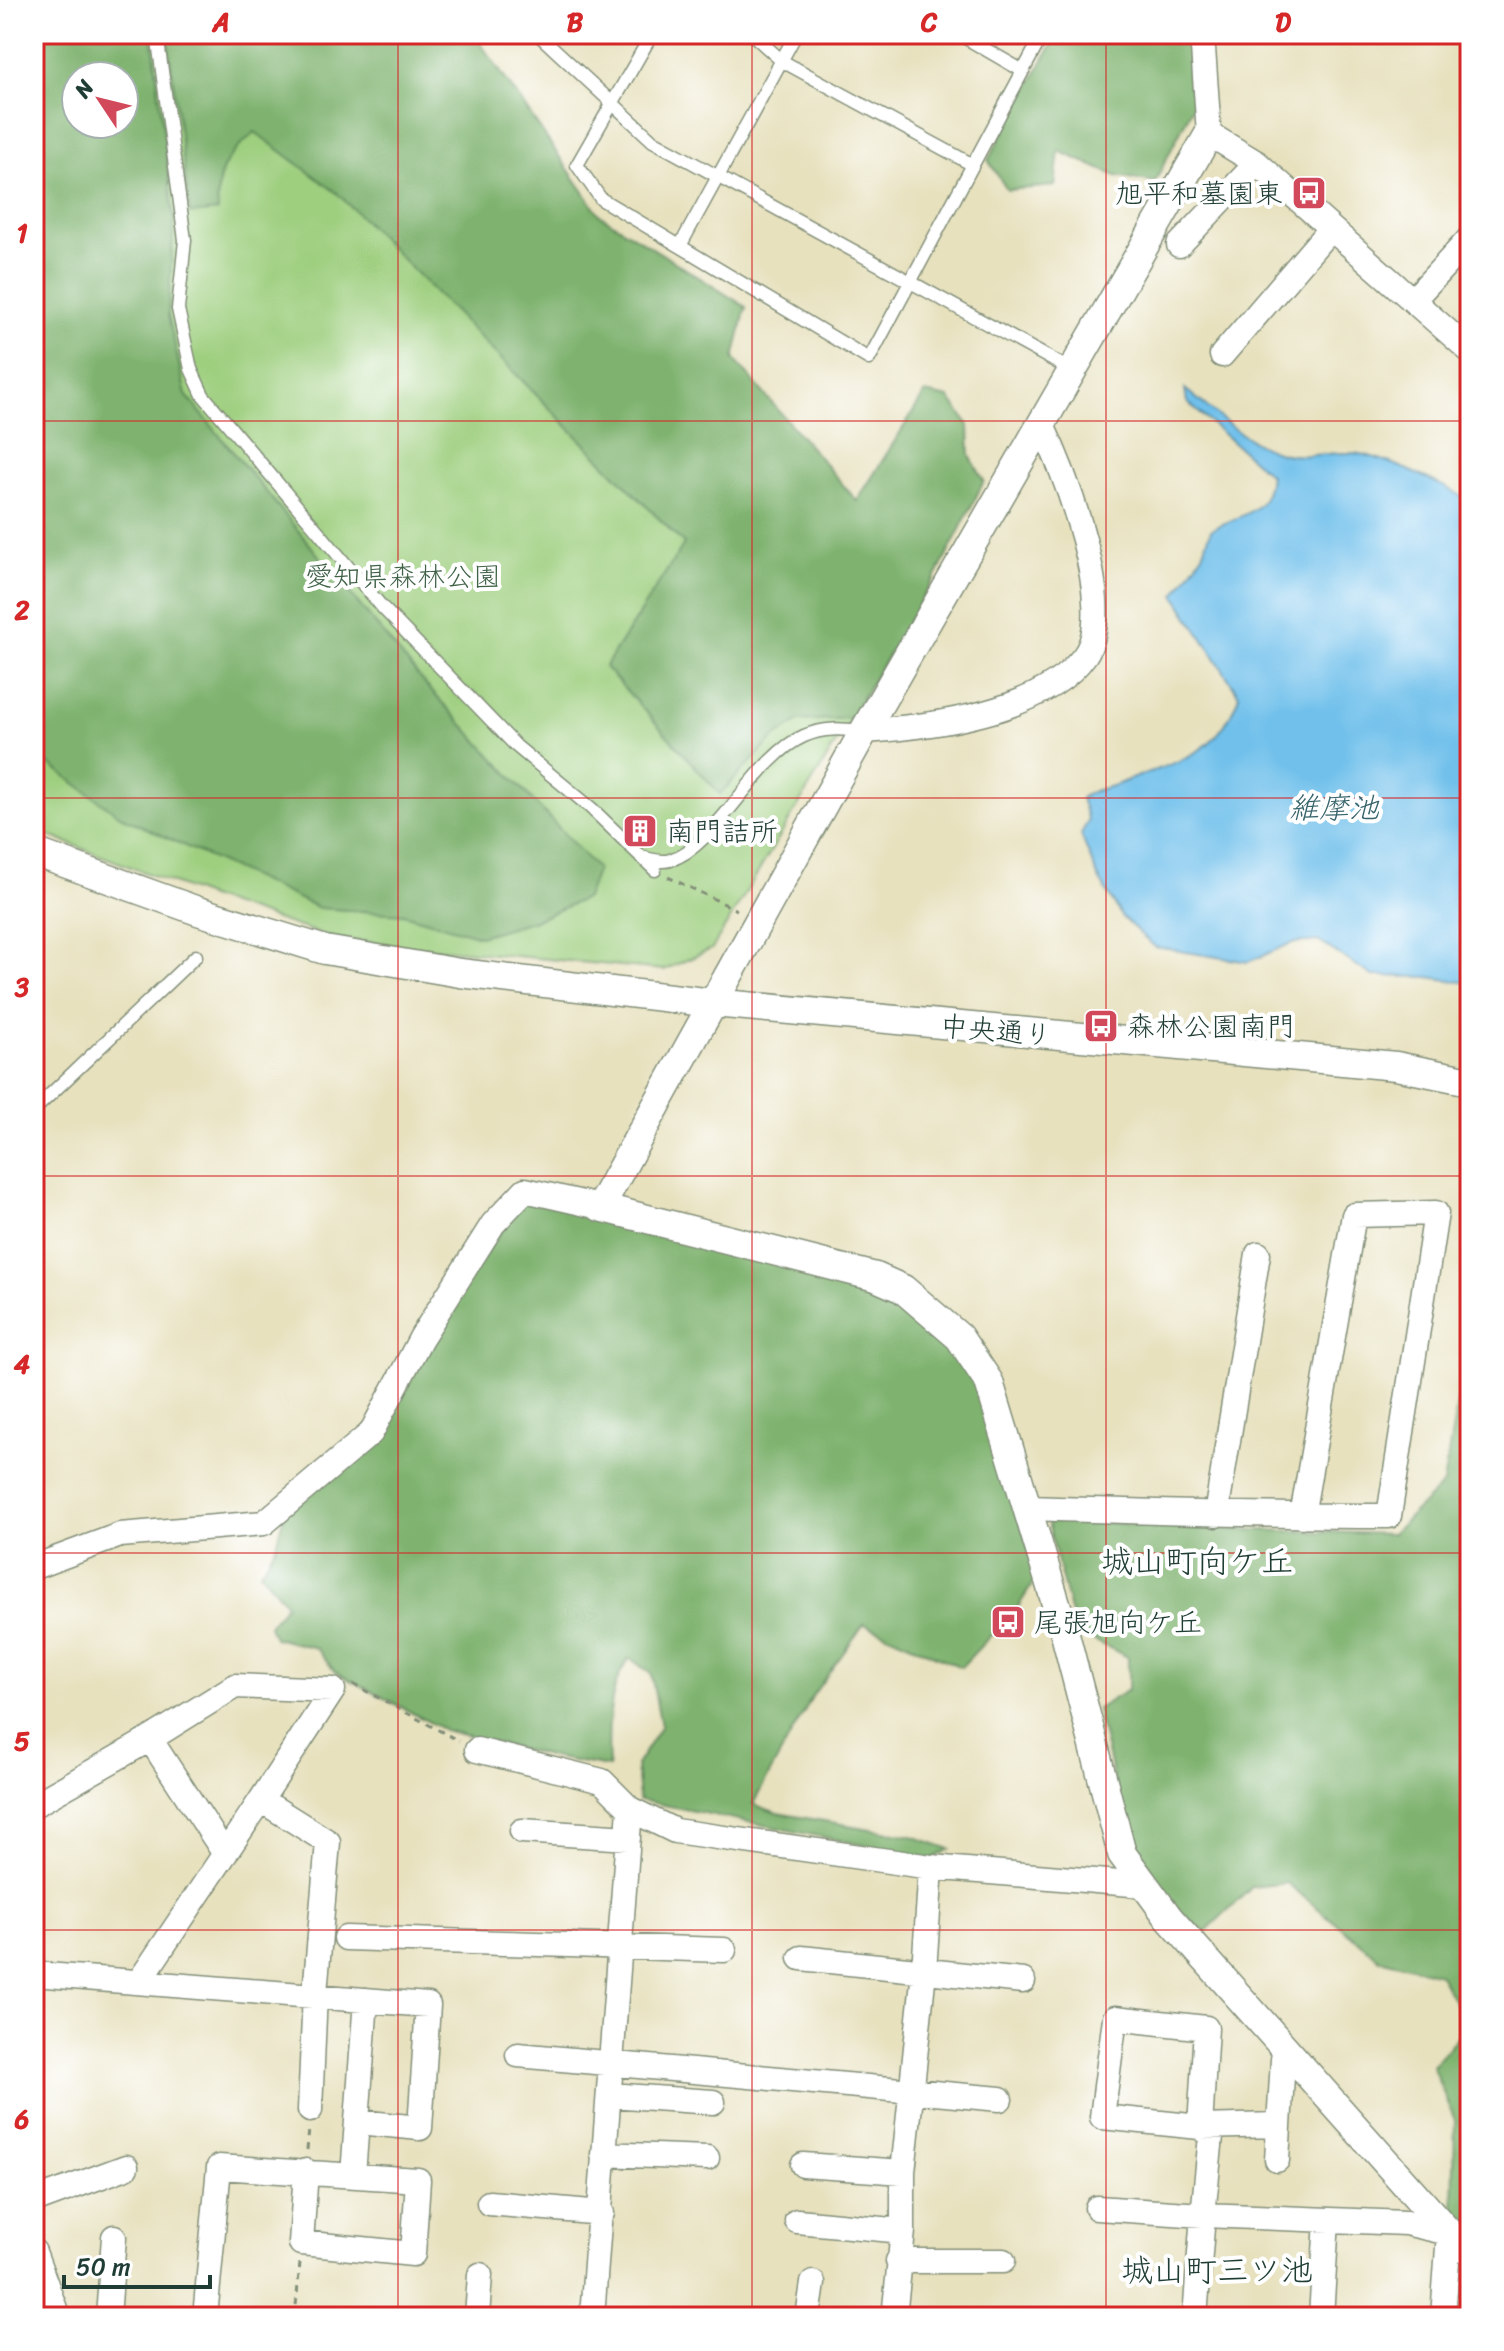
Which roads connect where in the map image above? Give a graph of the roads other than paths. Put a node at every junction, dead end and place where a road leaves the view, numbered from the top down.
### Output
1 (157, 34) edge
2 (538, 34) edge
3 (652, 34) edge
4 (752, 34) edge
5 (796, 34) edge
6 (959, 34) edge
7 (1043, 34) edge
8 (1202, 34) edge
9 (782, 61) junction
10 (1023, 71) junction
11 (612, 106) junction
12 (1209, 134) junction
13 (1257, 163) junction
14 (973, 165) junction
15 (717, 176) junction
16 (1330, 229) junction
17 (1470, 238) edge
18 (1179, 245) dead end
19 (680, 246) junction
20 (910, 283) junction
21 (1414, 299) junction
22 (1470, 351) edge
23 (1222, 355) dead end
24 (1073, 371) junction
25 (1042, 425) junction
26 (864, 731) junction
27 (34, 852) edge
28 (640, 857) junction
29 (655, 870) road end
30 (196, 956) dead end
31 (713, 1003) junction
32 (1470, 1081) edge
33 (34, 1110) edge
34 (600, 1207) junction
35 (1258, 1254) dead end
36 (1029, 1508) junction
37 (1216, 1515) junction
38 (1302, 1516) junction
39 (34, 1567) edge
40 (150, 1739) junction
41 (477, 1750) road end
42 (261, 1800) junction
43 (34, 1805) edge
44 (630, 1809) junction
45 (522, 1831) dead end
46 (628, 1838) junction
47 (225, 1854) junction
48 (931, 1867) junction
49 (1143, 1885) junction
50 (346, 1938) dead end
51 (619, 1949) junction
52 (724, 1950) dead end
53 (801, 1958) dead end
54 (924, 1971) junction
55 (34, 1974) edge
56 (1023, 1981) dead end
57 (139, 1982) junction
58 (315, 1993) junction
59 (366, 2000) junction
60 (518, 2055) dead end
61 (1292, 2055) junction
62 (612, 2062) junction
63 (912, 2090) junction
64 (609, 2095) junction
65 (1000, 2099) dead end
66 (713, 2102) dead end
67 (310, 2110) road end
68 (358, 2122) junction
69 (1277, 2125) junction
70 (1200, 2127) junction
71 (603, 2154) junction
72 (707, 2158) dead end
73 (1277, 2160) dead end
74 (307, 2165) junction
75 (803, 2165) dead end
76 (126, 2167) dead end
77 (903, 2172) junction
78 (353, 2175) junction
79 (34, 2201) edge
80 (489, 2203) dead end
81 (1097, 2208) dead end
82 (602, 2213) junction
83 (1203, 2215) junction
84 (1327, 2220) junction
85 (797, 2221) dead end
86 (903, 2231) junction
87 (114, 2237) dead end
88 (1460, 2242) edge
89 (34, 2255) edge
90 (898, 2261) junction
91 (1003, 2261) dead end
92 (480, 2275) dead end
93 (813, 2283) dead end
94 (58, 2317) edge
95 (108, 2317) edge
96 (205, 2317) edge
97 (477, 2317) edge
98 (592, 2317) edge
99 (808, 2317) edge
100 (894, 2317) edge
101 (1195, 2317) edge
102 (1321, 2317) edge
103 (1443, 2317) edge

1 - 28 lane
2 - 11 lane
3 - 11 lane
4 - 9 lane
5 - 9 lane
6 - 10 lane
7 - 10 lane
8 - 12 street
9 - 14 lane
9 - 15 lane
10 - 14 lane
11 - 15 lane
11 - 19 lane
12 - 13 street
12 - 24 street
13 - 16 street
13 - 18 street
14 - 20 lane
15 - 19 lane
15 - 20 lane
16 - 21 street
16 - 23 street
17 - 21 street
19 - 20 lane
20 - 24 lane
21 - 22 street
24 - 25 street
25 - 26 street
25 - 26 street
26 - 28 lane
26 - 31 street
27 - 31 street, 中央通り
28 - 29 lane
30 - 33 lane
31 - 32 street, 中央通り
31 - 34 street
34 - 36 street
34 - 39 street
35 - 37 street
36 - 37 street
36 - 49 street
37 - 38 street
38 - 38 street
40 - 42 street
40 - 43 street
40 - 47 street
41 - 44 street
42 - 47 street
42 - 58 street
44 - 46 street
44 - 48 street
45 - 46 street
46 - 51 street
47 - 57 street
48 - 49 street
48 - 54 street
49 - 61 street
50 - 51 street
51 - 52 street
51 - 62 street
53 - 54 street
54 - 56 street
54 - 63 street
55 - 57 street
57 - 58 street
58 - 59 street
58 - 67 street
59 - 68 street
59 - 68 street
60 - 62 street
61 - 69 street
61 - 88 street
62 - 63 street
62 - 64 street
63 - 65 street
63 - 77 street
64 - 66 street
64 - 71 street
68 - 78 street
69 - 70 street
69 - 73 street
70 - 70 street
70 - 83 street
71 - 72 street
71 - 82 street
74 - 78 street
74 - 78 street
74 - 96 street
75 - 77 street
76 - 79 street
77 - 86 street
80 - 82 street
81 - 83 street
82 - 98 street
83 - 84 street
83 - 101 street
84 - 88 street
84 - 102 street
85 - 86 street
86 - 90 street
87 - 95 street
88 - 103 street
89 - 94 street
90 - 91 street
90 - 100 street
92 - 97 street
93 - 99 street

